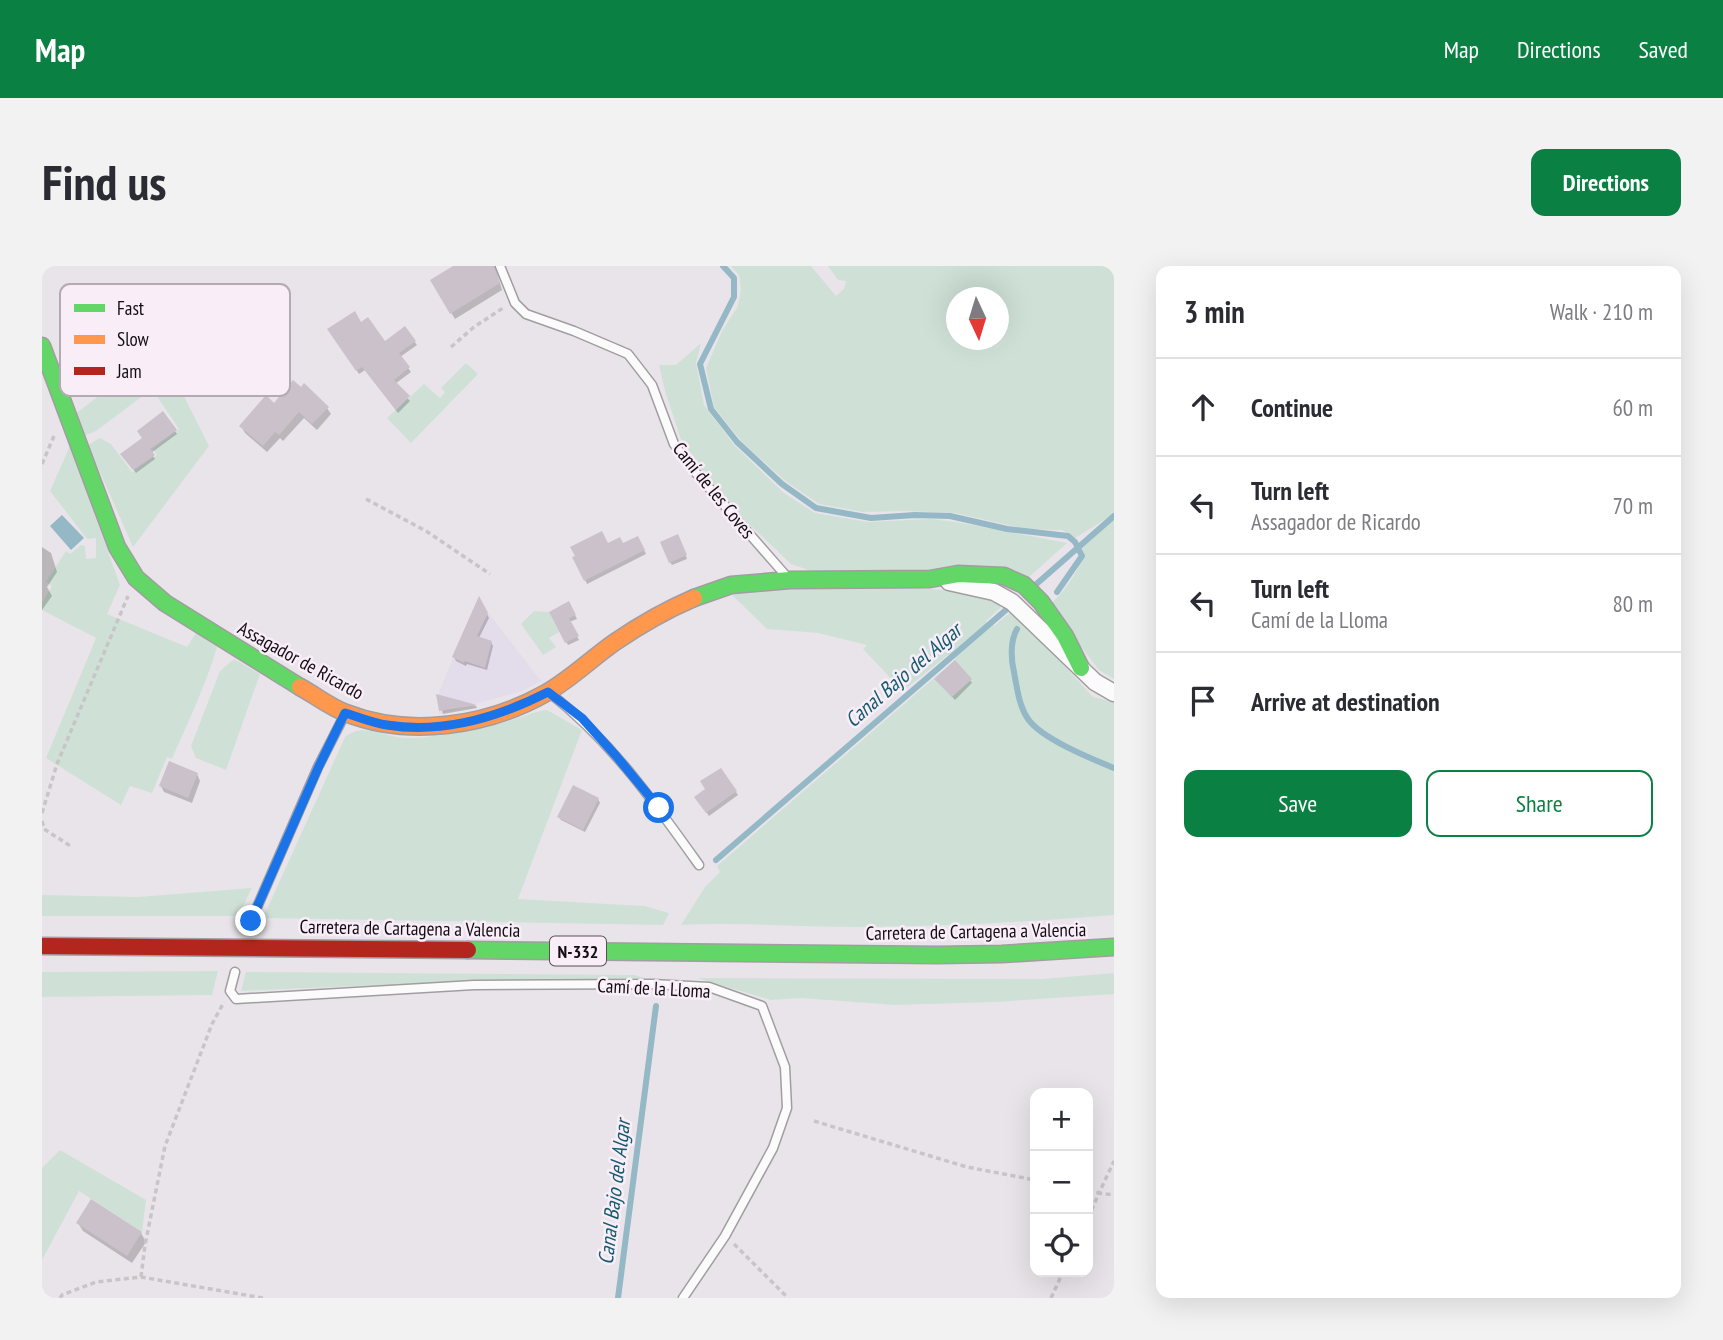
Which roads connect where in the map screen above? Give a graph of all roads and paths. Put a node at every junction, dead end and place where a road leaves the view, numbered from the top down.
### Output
1 (500, 266) edge
2 (515, 303) junction
3 (42, 346) edge
4 (451, 347) dead end
5 (60, 394) edge
6 (61, 396) edge
7 (366, 499) dead end
8 (490, 574) dead end
9 (136, 578) junction
10 (790, 580) junction
11 (1081, 668) joint
12 (548, 692) junction
13 (1114, 693) edge
14 (345, 713) junction
15 (42, 813) edge
16 (42, 821) edge
17 (72, 847) dead end
18 (699, 865) dead end
19 (251, 921) dead end
20 (42, 946) edge
21 (1114, 947) edge
22 (235, 972) dead end
23 (230, 991) junction
24 (814, 1121) dead end
25 (1114, 1161) edge
26 (1030, 1179) edge
27 (1093, 1192) edge
28 (1099, 1193) junction
29 (1114, 1195) edge
30 (1090, 1214) edge
31 (725, 1236) junction
32 (141, 1277) junction
33 (1061, 1277) edge
34 (60, 1298) edge
35 (263, 1298) edge
36 (683, 1298) edge
37 (788, 1298) edge
38 (1051, 1298) edge

1 - 2 lane
2 - 4 path
2 - 10 lane, Camí de les Coves
3 - 5 main road, Assagador de Ricardo
6 - 9 main road, Assagador de Ricardo
7 - 8 path
9 - 14 main road, Assagador de Ricardo
9 - 15 path
10 - 11 main road, Assagador de Ricardo
10 - 12 main road, Assagador de Ricardo
11 - 13 street, Assagador de Ricardo
12 - 14 main road, Assagador de Ricardo
12 - 18 lane
14 - 19 lane
16 - 17 path
20 - 21 main road, Carretera de Cartagena a Valencia / N-332
22 - 23 lane
23 - 31 lane, Camí de la Lloma
23 - 32 path
24 - 26 path
25 - 28 path
27 - 28 path
28 - 29 path
28 - 30 path
31 - 36 lane
31 - 37 path
32 - 34 path
32 - 35 path
33 - 38 path

